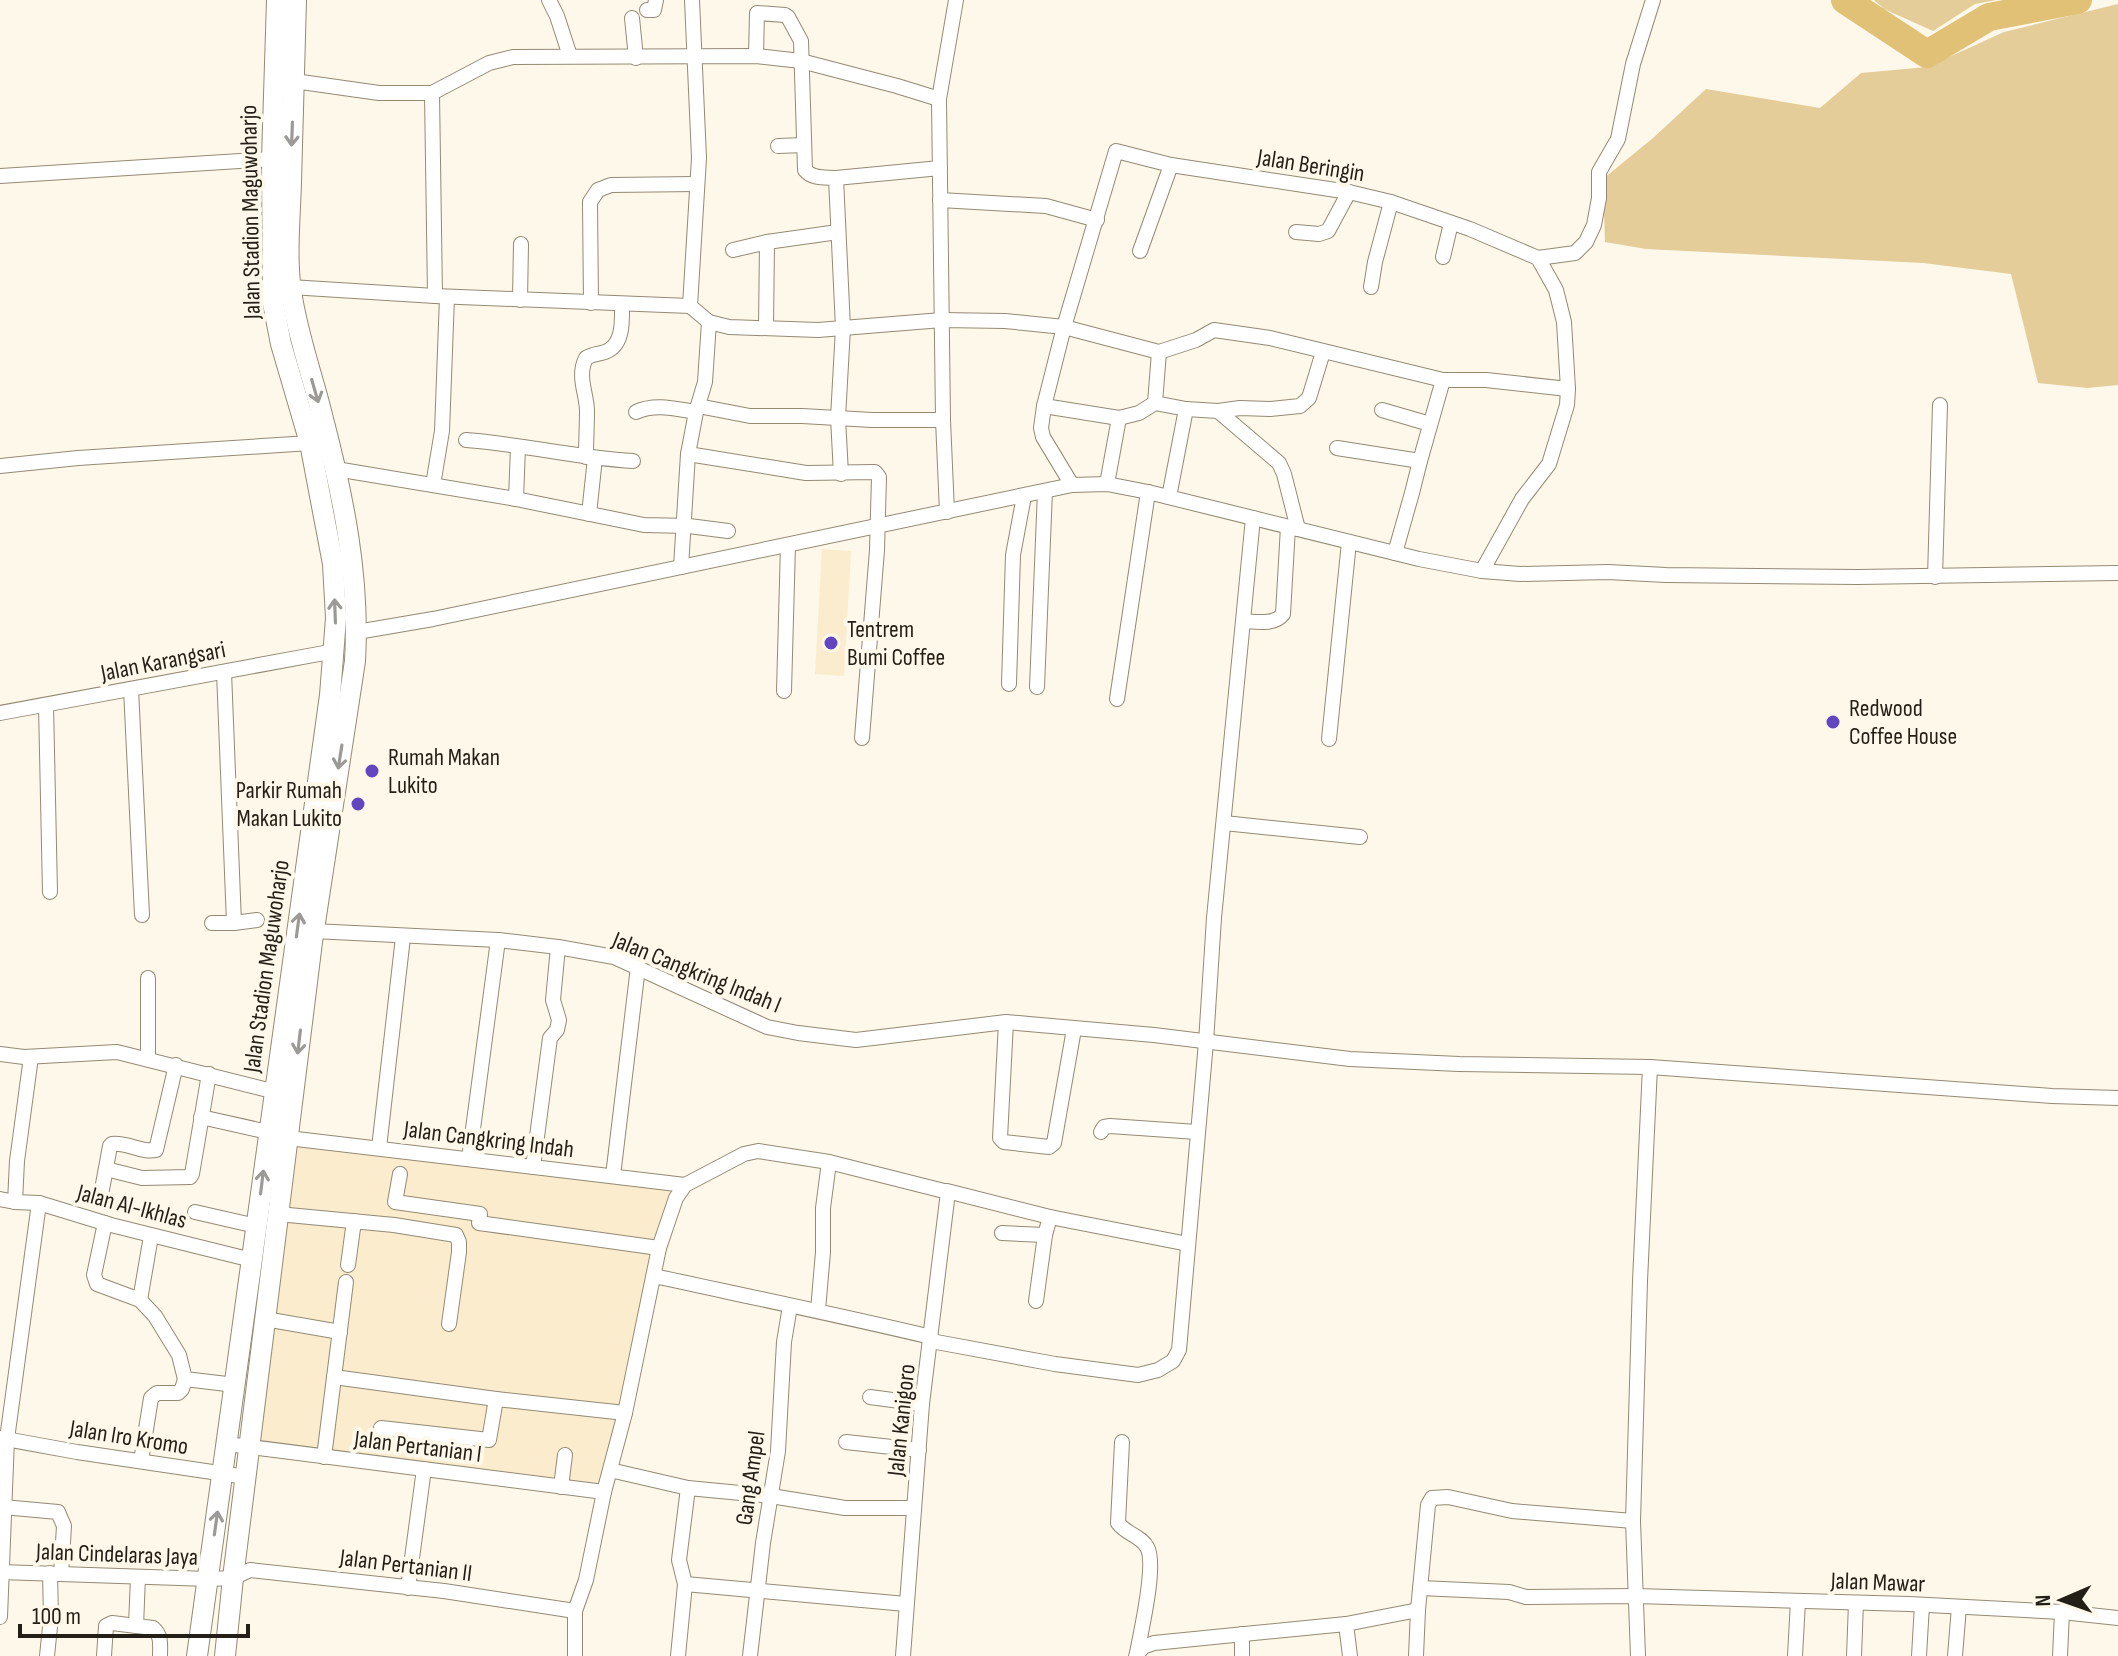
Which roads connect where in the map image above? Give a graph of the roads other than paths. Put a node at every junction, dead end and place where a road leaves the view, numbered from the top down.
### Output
1 (277, 0) edge
2 (296, 0) edge
3 (549, 0) edge
4 (692, 0) edge
5 (956, 0) edge
6 (1653, 0) edge
7 (632, 18) dead end
8 (570, 56) junction
9 (756, 56) junction
10 (694, 57) junction
11 (636, 58) junction
12 (801, 61) junction
13 (284, 80) junction
14 (432, 93) junction
15 (939, 99) junction
16 (804, 145) junction
17 (778, 146) dead end
18 (272, 159) junction
19 (1171, 165) junction
20 (940, 168) junction
21 (0, 176) edge
22 (836, 178) junction
23 (697, 184) junction
24 (1349, 192) junction
25 (940, 200) junction
26 (1391, 202) junction
27 (1097, 220) junction
28 (1451, 223) junction
29 (838, 232) junction
30 (1296, 232) dead end
31 (767, 242) junction
32 (521, 244) dead end
33 (733, 250) dead end
34 (1140, 251) dead end
35 (1443, 257) dead end
36 (1538, 258) junction
37 (290, 287) junction
38 (1371, 287) dead end
39 (441, 297) junction
40 (520, 300) junction
41 (591, 303) junction
42 (622, 304) junction
43 (690, 306) junction
44 (942, 320) junction
45 (709, 322) junction
46 (1064, 327) junction
47 (766, 328) junction
48 (843, 328) junction
49 (1159, 352) junction
50 (1323, 352) junction
51 (1443, 380) junction
52 (1568, 389) junction
53 (1155, 403) junction
54 (1940, 405) dead end
55 (1044, 406) junction
56 (697, 409) junction
57 (1186, 409) junction
58 (1382, 410) dead end
59 (1218, 411) junction
60 (636, 412) dead end
61 (838, 418) junction
62 (1119, 418) junction
63 (943, 420) junction
64 (1430, 424) junction
65 (466, 440) dead end
66 (310, 443) junction
67 (518, 447) junction
68 (1337, 448) dead end
69 (688, 454) junction
70 (590, 457) junction
71 (633, 461) dead end
72 (1420, 461) junction
73 (0, 466) edge
74 (336, 469) junction
75 (841, 474) junction
76 (1107, 484) junction
77 (433, 485) junction
78 (1072, 485) junction
79 (1045, 491) junction
80 (1148, 492) junction
81 (1024, 496) junction
82 (1169, 497) junction
83 (516, 499) junction
84 (947, 512) junction
85 (589, 514) junction
86 (1253, 518) junction
87 (683, 526) junction
88 (878, 526) junction
89 (1293, 528) junction
90 (728, 531) dead end
91 (1349, 542) junction
92 (788, 545) junction
93 (1395, 553) junction
94 (343, 563) junction
95 (681, 567) junction
96 (1482, 571) junction
97 (2118, 573) edge
98 (1935, 577) junction
99 (1244, 621) junction
100 (357, 632) junction
101 (335, 651) junction
102 (224, 672) junction
103 (1009, 684) dead end
104 (1037, 687) dead end
105 (131, 689) junction
106 (784, 691) dead end
107 (1117, 699) dead end
108 (46, 705) junction
109 (0, 713) edge
110 (336, 720) junction
111 (862, 738) dead end
112 (1329, 739) dead end
113 (1224, 823) junction
114 (1360, 837) dead end
115 (50, 892) dead end
116 (142, 915) dead end
117 (257, 920) dead end
118 (212, 923) dead end
119 (234, 923) junction
120 (313, 931) junction
121 (403, 937) junction
122 (498, 940) junction
123 (558, 947) junction
124 (638, 967) junction
125 (148, 978) dead end
126 (1006, 1022) junction
127 (1074, 1029) junction
128 (1206, 1042) junction
129 (0, 1054) edge
130 (31, 1057) junction
131 (148, 1058) junction
132 (176, 1065) junction
133 (1650, 1067) junction
134 (209, 1074) junction
135 (284, 1094) junction
136 (2118, 1098) edge
137 (201, 1117) junction
138 (1101, 1132) dead end
139 (1197, 1132) junction
140 (278, 1135) junction
141 (379, 1148) junction
142 (469, 1159) junction
143 (829, 1162) junction
144 (533, 1167) junction
145 (106, 1169) junction
146 (400, 1174) dead end
147 (613, 1176) junction
148 (685, 1185) junction
149 (947, 1190) junction
150 (101, 1195) dead end
151 (8, 1200) edge
152 (395, 1202) junction
153 (39, 1203) junction
154 (195, 1212) dead end
155 (278, 1214) junction
156 (1054, 1218) junction
157 (354, 1221) junction
158 (105, 1223) junction
159 (394, 1225) junction
160 (256, 1226) junction
161 (1002, 1233) dead end
162 (1045, 1235) junction
163 (151, 1236) junction
164 (1188, 1244) junction
165 (659, 1248) junction
166 (252, 1260) junction
167 (348, 1265) dead end
168 (654, 1276) junction
169 (346, 1282) dead end
170 (140, 1300) junction
171 (1036, 1301) dead end
172 (790, 1306) junction
173 (818, 1310) junction
174 (265, 1319) junction
175 (449, 1324) dead end
176 (340, 1332) junction
177 (931, 1339) junction
178 (334, 1377) junction
179 (185, 1379) junction
180 (235, 1385) junction
181 (870, 1397) dead end
182 (496, 1399) junction
183 (922, 1404) junction
184 (625, 1413) junction
185 (381, 1428) dead end
186 (3, 1438) edge
187 (846, 1442) dead end
188 (1122, 1442) dead end
189 (227, 1444) junction
190 (249, 1447) junction
191 (919, 1450) junction
192 (565, 1455) dead end
193 (324, 1457) junction
194 (141, 1461) junction
195 (424, 1469) junction
196 (610, 1470) junction
197 (223, 1473) junction
198 (246, 1477) junction
199 (561, 1487) junction
200 (688, 1488) junction
201 (604, 1492) junction
202 (771, 1496) junction
203 (3, 1507) junction
204 (914, 1508) junction
205 (1633, 1521) junction
206 (1, 1572) edge
207 (56, 1573) junction
208 (138, 1577) junction
209 (233, 1578) junction
210 (209, 1579) junction
211 (685, 1584) junction
212 (408, 1588) junction
213 (1420, 1588) junction
214 (757, 1590) junction
215 (1636, 1596) junction
216 (1798, 1601) junction
217 (1856, 1603) junction
218 (906, 1604) junction
219 (1922, 1605) junction
220 (1959, 1607) junction
221 (1418, 1610) junction
222 (575, 1611) junction
223 (2062, 1612) junction
224 (0, 1617) edge
225 (2118, 1618) edge
226 (1346, 1624) junction
227 (136, 1626) junction
228 (1242, 1634) junction
229 (1137, 1655) edge
230 (47, 1656) edge
231 (104, 1656) edge
232 (160, 1656) edge
233 (197, 1656) edge
234 (225, 1656) edge
235 (575, 1656) edge
236 (678, 1656) edge
237 (750, 1656) edge
238 (903, 1656) edge
239 (1242, 1656) edge
240 (1350, 1656) edge
241 (1416, 1656) edge
242 (1638, 1656) edge
243 (1795, 1656) edge
244 (1854, 1656) edge
245 (1919, 1656) edge
246 (1955, 1656) edge
247 (2060, 1656) edge

1 - 13 main road, Jalan Stadion Maguwoharjo
2 - 13 main road, Jalan Stadion Maguwoharjo
3 - 8 street
4 - 10 street
5 - 15 street
6 - 36 street
7 - 11 street
8 - 11 street
8 - 14 street
9 - 10 street
9 - 12 street
9 - 12 street
10 - 11 street
10 - 23 street
12 - 15 street
12 - 16 street
13 - 14 street
13 - 18 main road, Jalan Stadion Maguwoharjo
13 -> 37 main road, Jalan Stadion Maguwoharjo
14 - 39 street
15 - 20 street
16 - 17 street
16 - 22 street
18 - 21 street
18 - 66 main road, Jalan Stadion Maguwoharjo
19 - 24 street, Jalan Beringin
19 - 27 street, Jalan Beringin
19 - 34 street
20 - 22 street
20 - 25 street
22 - 29 street
23 - 41 street
23 - 43 street
24 - 26 street, Jalan Beringin
24 - 30 street
25 - 27 street
25 - 44 street
26 - 28 street, Jalan Beringin
26 - 38 street
27 - 46 street, Jalan Beringin
28 - 35 street
28 - 36 street, Jalan Beringin
29 - 31 street
29 - 48 street
31 - 33 street
31 - 47 street
32 - 40 street
36 - 52 street
37 - 39 street
37 -> 74 main road, Jalan Stadion Maguwoharjo
39 - 40 street
39 - 77 street
40 - 41 street
41 - 42 street
42 - 43 street
42 - 70 street
43 - 45 street
44 - 46 street
44 - 48 street
44 - 63 street
45 - 47 street
45 - 56 street
46 - 49 street
46 - 55 street, Jalan Beringin
47 - 48 street
48 - 61 street
49 - 50 street
49 - 53 street
50 - 51 street
50 - 59 street
51 - 52 street
51 - 64 street
52 - 96 street
53 - 57 street
53 - 62 street
54 - 98 street
55 - 62 street
55 - 78 street, Jalan Beringin
56 - 60 street
56 - 61 street
56 - 69 street
57 - 59 street
57 - 82 street
58 - 64 street
59 - 89 street
61 - 63 street
61 - 75 street
62 - 76 street
63 - 84 street
64 - 72 street
65 - 67 street
66 - 73 street
66 - 94 main road, Jalan Stadion Maguwoharjo
67 - 70 street
67 - 83 street
68 - 72 street
69 - 75 street
69 - 87 street
70 - 71 street
70 - 85 street
72 - 93 street
74 - 77 street
74 - 94 main road, Jalan Stadion Maguwoharjo
75 - 88 street
76 - 78 street
76 - 80 street
77 - 83 street
78 - 79 street
79 - 81 street
79 - 104 street
80 - 82 street
80 - 107 street
81 - 84 street
81 - 103 street
82 - 86 street
83 - 85 street
84 - 88 street
85 - 87 street
86 - 89 street
86 - 99 street
87 - 90 street
87 - 95 street
88 - 92 street
88 - 111 street
89 - 91 street
89 - 99 street
91 - 93 street
91 - 112 street
92 - 95 street
92 - 106 street
93 - 96 street
94 - 100 main road, Jalan Stadion Maguwoharjo
101 -> 94 main road, Jalan Stadion Maguwoharjo
95 - 100 street
96 - 98 street
97 - 98 street
99 - 113 street
100 - 110 main road, Jalan Stadion Maguwoharjo
101 - 102 street, Jalan Karangsari
101 - 110 main road, Jalan Stadion Maguwoharjo
102 - 105 street, Jalan Karangsari
102 - 119 street
105 - 108 street, Jalan Karangsari
105 - 116 street
108 - 109 street, Jalan Karangsari
108 - 115 street
110 -> 120 main road, Jalan Stadion Maguwoharjo
135 -> 110 main road, Jalan Stadion Maguwoharjo
113 - 114 street
113 - 128 street
117 - 119 street
118 - 119 street
120 - 121 street, Jalan Cangkring Indah I
120 -> 135 main road, Jalan Stadion Maguwoharjo
121 - 122 street, Jalan Cangkring Indah I
121 - 141 street
122 - 123 street, Jalan Cangkring Indah I
122 - 142 street
123 - 124 street, Jalan Cangkring Indah I
123 - 144 street
124 - 126 street, Jalan Cangkring Indah I
124 - 147 street
125 - 131 street
126 - 127 street, Jalan Cangkring Indah I
126 - 127 street
127 - 128 street, Jalan Cangkring Indah I
128 - 133 street, Jalan Cangkring Indah I
128 - 139 street
129 - 130 street
130 - 131 street
130 - 151 street
131 - 132 street
132 - 134 street
132 - 145 street
133 - 136 street, Jalan Cangkring Indah I
133 - 205 street
134 - 135 street
134 - 137 street
135 - 140 main road, Jalan Stadion Maguwoharjo
137 - 140 street, Jalan Cangkring Indah
137 - 145 street
138 - 139 street
139 - 164 street
140 - 141 street, Jalan Cangkring Indah
140 - 155 main road, Jalan Stadion Maguwoharjo
160 -> 140 main road, Jalan Stadion Maguwoharjo
141 - 142 street, Jalan Cangkring Indah
142 - 144 street, Jalan Cangkring Indah
143 - 148 street
143 - 149 street
143 - 173 street
144 - 147 street, Jalan Cangkring Indah
145 - 150 street
146 - 152 street
147 - 148 street, Jalan Cangkring Indah
148 - 165 street
149 - 156 street
149 - 177 street, Jalan Kanigoro
151 - 153 street, Jalan Al-Ikhlas
152 - 159 street
152 - 165 street
153 - 158 street, Jalan Al-Ikhlas
153 - 186 street
154 - 160 street
155 - 157 street
155 - 174 main road, Jalan Stadion Maguwoharjo
156 - 162 street
156 - 164 street
157 - 159 street
157 - 167 street
158 - 163 street, Jalan Al-Ikhlas
158 - 170 street
159 - 175 street
160 - 166 main road, Jalan Stadion Maguwoharjo
161 - 162 street
162 - 171 street
163 - 166 street, Jalan Al-Ikhlas
163 - 170 street
164 - 177 street
165 - 168 street
166 - 180 main road, Jalan Stadion Maguwoharjo
168 - 172 street
168 - 184 street
169 - 176 street
170 - 179 street
172 - 173 street
172 - 202 street, Gang Ampel
173 - 177 street
174 - 176 street
174 - 190 main road, Jalan Stadion Maguwoharjo
176 - 178 street
177 - 183 street, Jalan Kanigoro
178 - 182 street
178 - 193 street
179 - 180 street
179 - 194 street
180 - 189 main road, Jalan Stadion Maguwoharjo
181 - 183 street
182 - 184 street
182 - 185 street
183 - 191 street, Jalan Kanigoro
184 - 196 street
186 - 194 street, Jalan Iro Kromo
186 - 203 street
187 - 191 street
188 - 229 street
189 - 190 street, Jalan Pertanian I
189 - 197 main road, Jalan Stadion Maguwoharjo
190 - 193 street, Jalan Pertanian I
190 - 198 main road, Jalan Stadion Maguwoharjo
191 - 204 street, Jalan Kanigoro
192 - 199 street
193 - 195 street, Jalan Pertanian I
194 - 197 street, Jalan Iro Kromo
195 - 199 street, Jalan Pertanian I
195 - 212 street
196 - 200 street
196 - 201 street
197 - 198 street, Jalan Iro Kromo
210 -> 197 main road, Jalan Stadion Maguwoharjo
198 - 209 main road, Jalan Stadion Maguwoharjo
199 - 201 street, Jalan Pertanian I
200 - 202 street
200 - 211 street
201 - 222 street
202 - 204 street
202 - 214 street, Gang Ampel
203 - 206 street
203 - 207 street
204 - 218 street, Jalan Kanigoro
205 - 213 street
205 - 215 street
206 - 207 street, Jalan Cindelaras Jaya
206 - 224 street
207 - 208 street, Jalan Cindelaras Jaya
207 - 230 street
208 - 210 street, Jalan Cindelaras Jaya
208 - 227 street
209 - 210 street, Jalan Cindelaras Jaya
209 - 212 street, Jalan Pertanian II
209 - 234 main road, Jalan Stadion Maguwoharjo
210 - 233 main road, Jalan Stadion Maguwoharjo
211 - 214 street
211 - 236 street
212 - 222 street, Jalan Pertanian II
213 - 215 street, Jalan Mawar
213 - 221 street
214 - 218 street
214 - 237 street, Gang Ampel
215 - 216 street, Jalan Mawar
215 - 242 street
216 - 217 street, Jalan Mawar
216 - 243 street
217 - 219 street, Jalan Mawar
217 - 244 street
218 - 238 street, Jalan Kanigoro
219 - 220 street, Jalan Mawar
219 - 245 street
220 - 223 street, Jalan Mawar
220 - 246 street
221 - 226 street
221 - 241 street
222 - 235 street
223 - 225 street, Jalan Mawar
223 - 247 street
226 - 228 street
226 - 240 street
227 - 231 street
227 - 232 street
228 - 229 street
228 - 239 street

